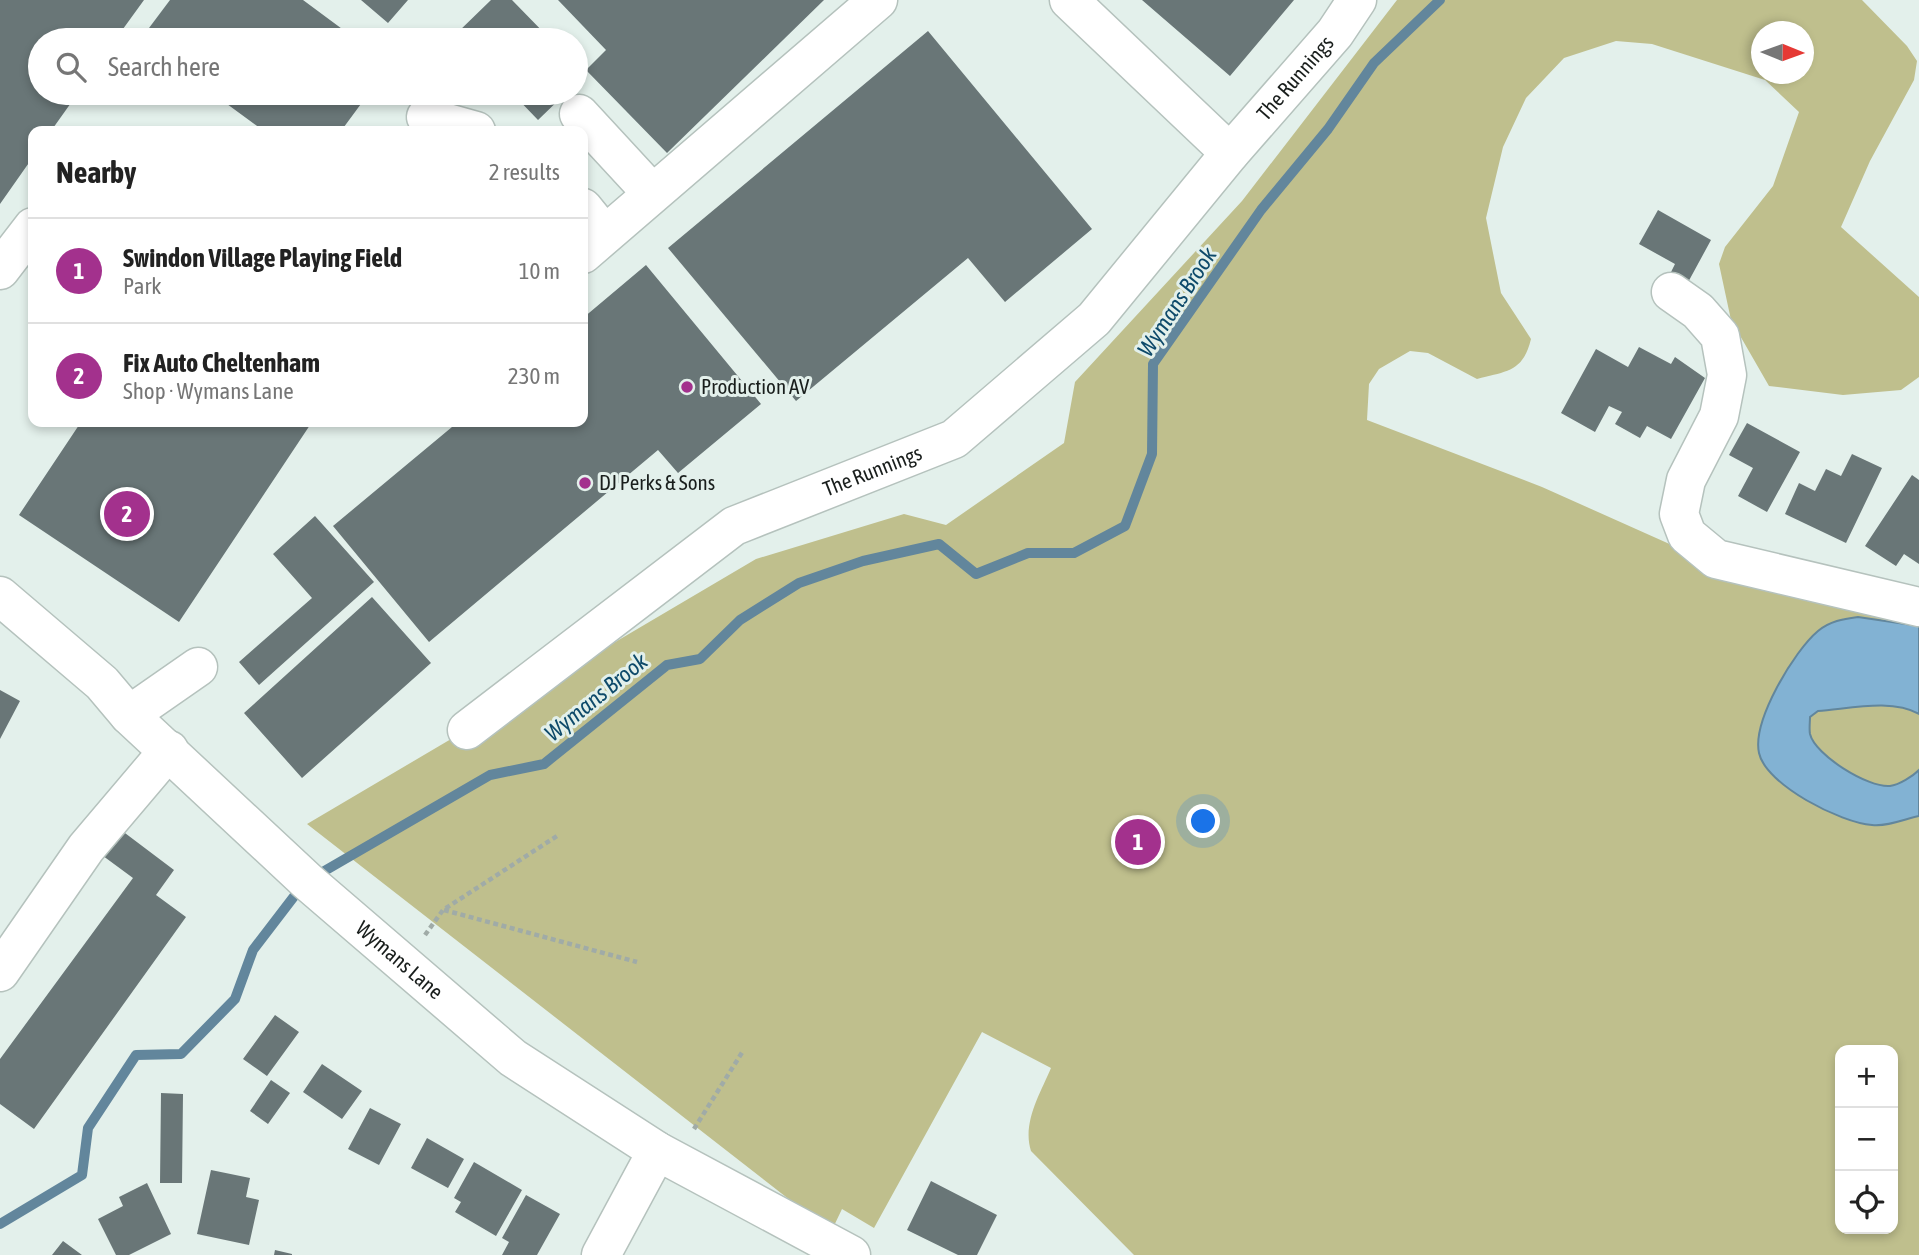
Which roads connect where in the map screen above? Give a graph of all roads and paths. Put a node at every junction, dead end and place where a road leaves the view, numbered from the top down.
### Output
1 (878, 0) edge
2 (1069, 0) edge
3 (1357, 0) edge
4 (579, 114) dead end
5 (426, 117) dead end
6 (458, 126) edge
7 (1230, 153) junction
8 (651, 192) junction
9 (590, 232) edge
10 (28, 234) edge
11 (0, 270) edge
12 (1671, 292) dead end
13 (0, 596) edge
14 (1919, 607) edge
15 (198, 667) dead end
16 (129, 715) junction
17 (467, 730) dead end
18 (169, 750) junction
19 (557, 835) dead end
20 (443, 910) junction
21 (637, 962) dead end
22 (403, 964) junction
23 (0, 972) edge
24 (743, 1051) dead end
25 (666, 1155) junction
26 (601, 1255) edge
27 (851, 1255) edge

1 - 8 street
2 - 7 street
3 - 7 street, The Runnings
4 - 8 street
5 - 6 street
7 - 17 street, The Runnings
8 - 9 street
10 - 11 street
12 - 14 street
13 - 16 street, Wymans Lane
15 - 16 street
16 - 18 street, Wymans Lane
18 - 22 street, Wymans Lane
18 - 23 street
19 - 20 path
20 - 21 path
20 - 22 path
22 - 25 street, Wymans Lane
24 - 25 path
25 - 26 street
25 - 27 street, Wymans Lane

